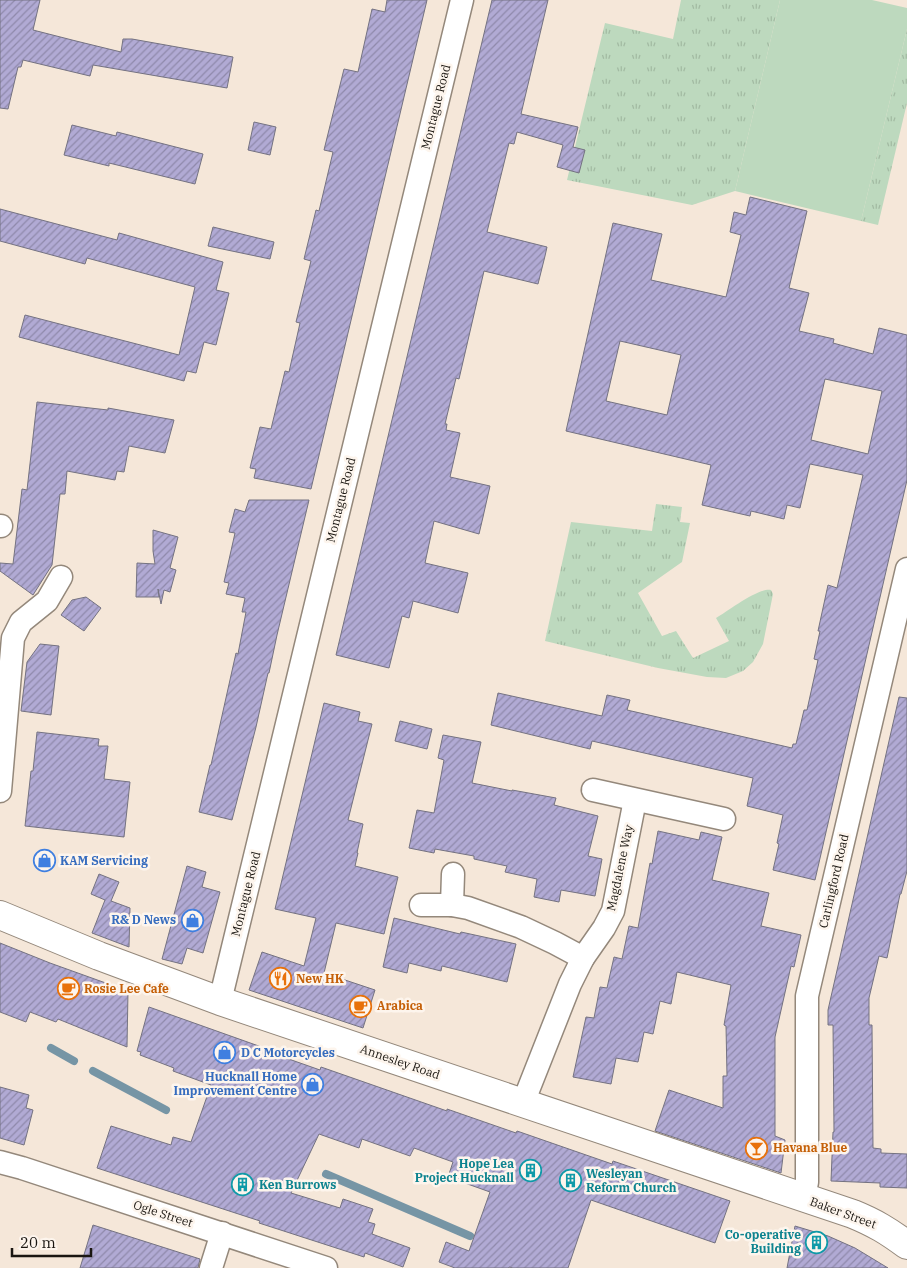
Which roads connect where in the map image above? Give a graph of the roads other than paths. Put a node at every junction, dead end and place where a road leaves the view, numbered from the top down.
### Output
1 (462, 0) edge
2 (907, 569) edge
3 (61, 576) dead end
4 (593, 790) dead end
5 (0, 791) edge
6 (635, 800) junction
7 (724, 819) dead end
8 (453, 874) dead end
9 (421, 905) dead end
10 (452, 905) junction
11 (0, 915) edge
12 (583, 958) junction
13 (220, 1001) junction
14 (522, 1103) junction
15 (0, 1162) edge
16 (804, 1198) junction
17 (222, 1233) junction
18 (905, 1238) edge
19 (211, 1268) edge
20 (326, 1268) edge

1 - 13 street, Montague Road
2 - 16 street, Carlingford Road
3 - 5 street
4 - 6 street
6 - 7 street
6 - 12 street, Magdalene Way
8 - 10 street
9 - 10 street
10 - 12 street
11 - 13 street, Annesley Road
12 - 14 street, Magdalene Way
13 - 14 street, Annesley Road
14 - 16 street, Annesley Road
15 - 17 street, Ogle Street
16 - 18 street, Baker Street
17 - 19 street
17 - 20 street, Ogle Street

